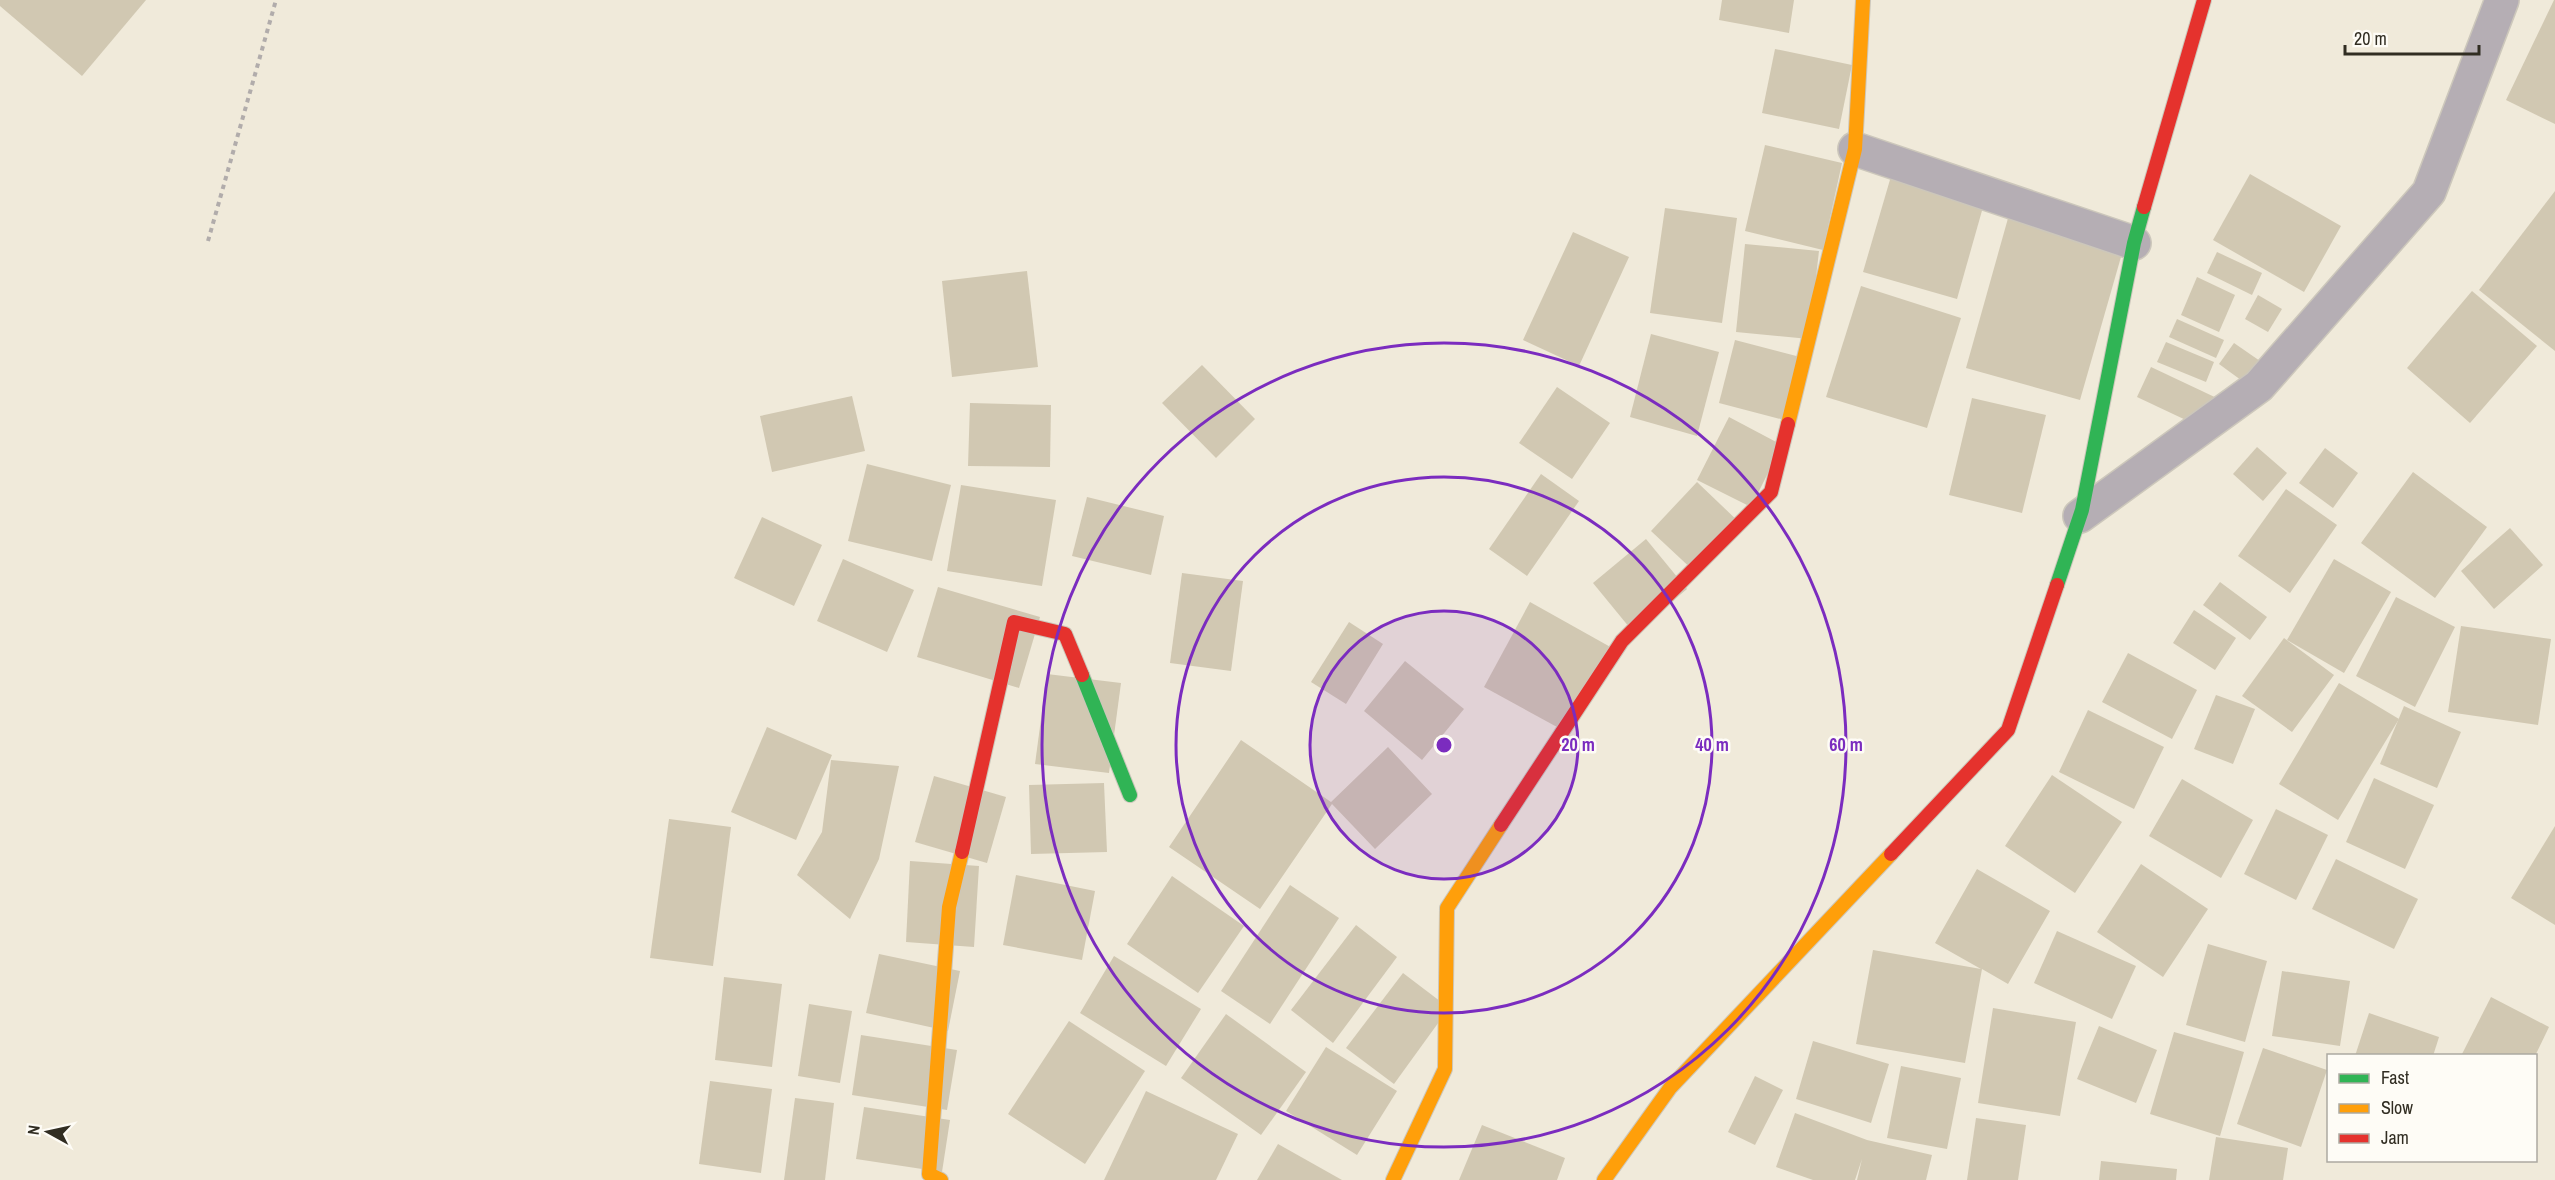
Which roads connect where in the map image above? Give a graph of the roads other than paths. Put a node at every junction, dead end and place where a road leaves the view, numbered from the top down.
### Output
1 (1863, 0) edge
2 (2204, 0) edge
3 (2502, 0) edge
4 (1855, 149) junction
5 (2134, 243) junction
6 (2080, 516) junction
7 (1130, 795) dead end
8 (941, 1180) edge
9 (1393, 1180) edge
10 (1604, 1180) edge

1 - 4 street
2 - 5 street
3 - 6 street
4 - 5 street
4 - 9 street
5 - 6 street
6 - 10 street
7 - 8 street

